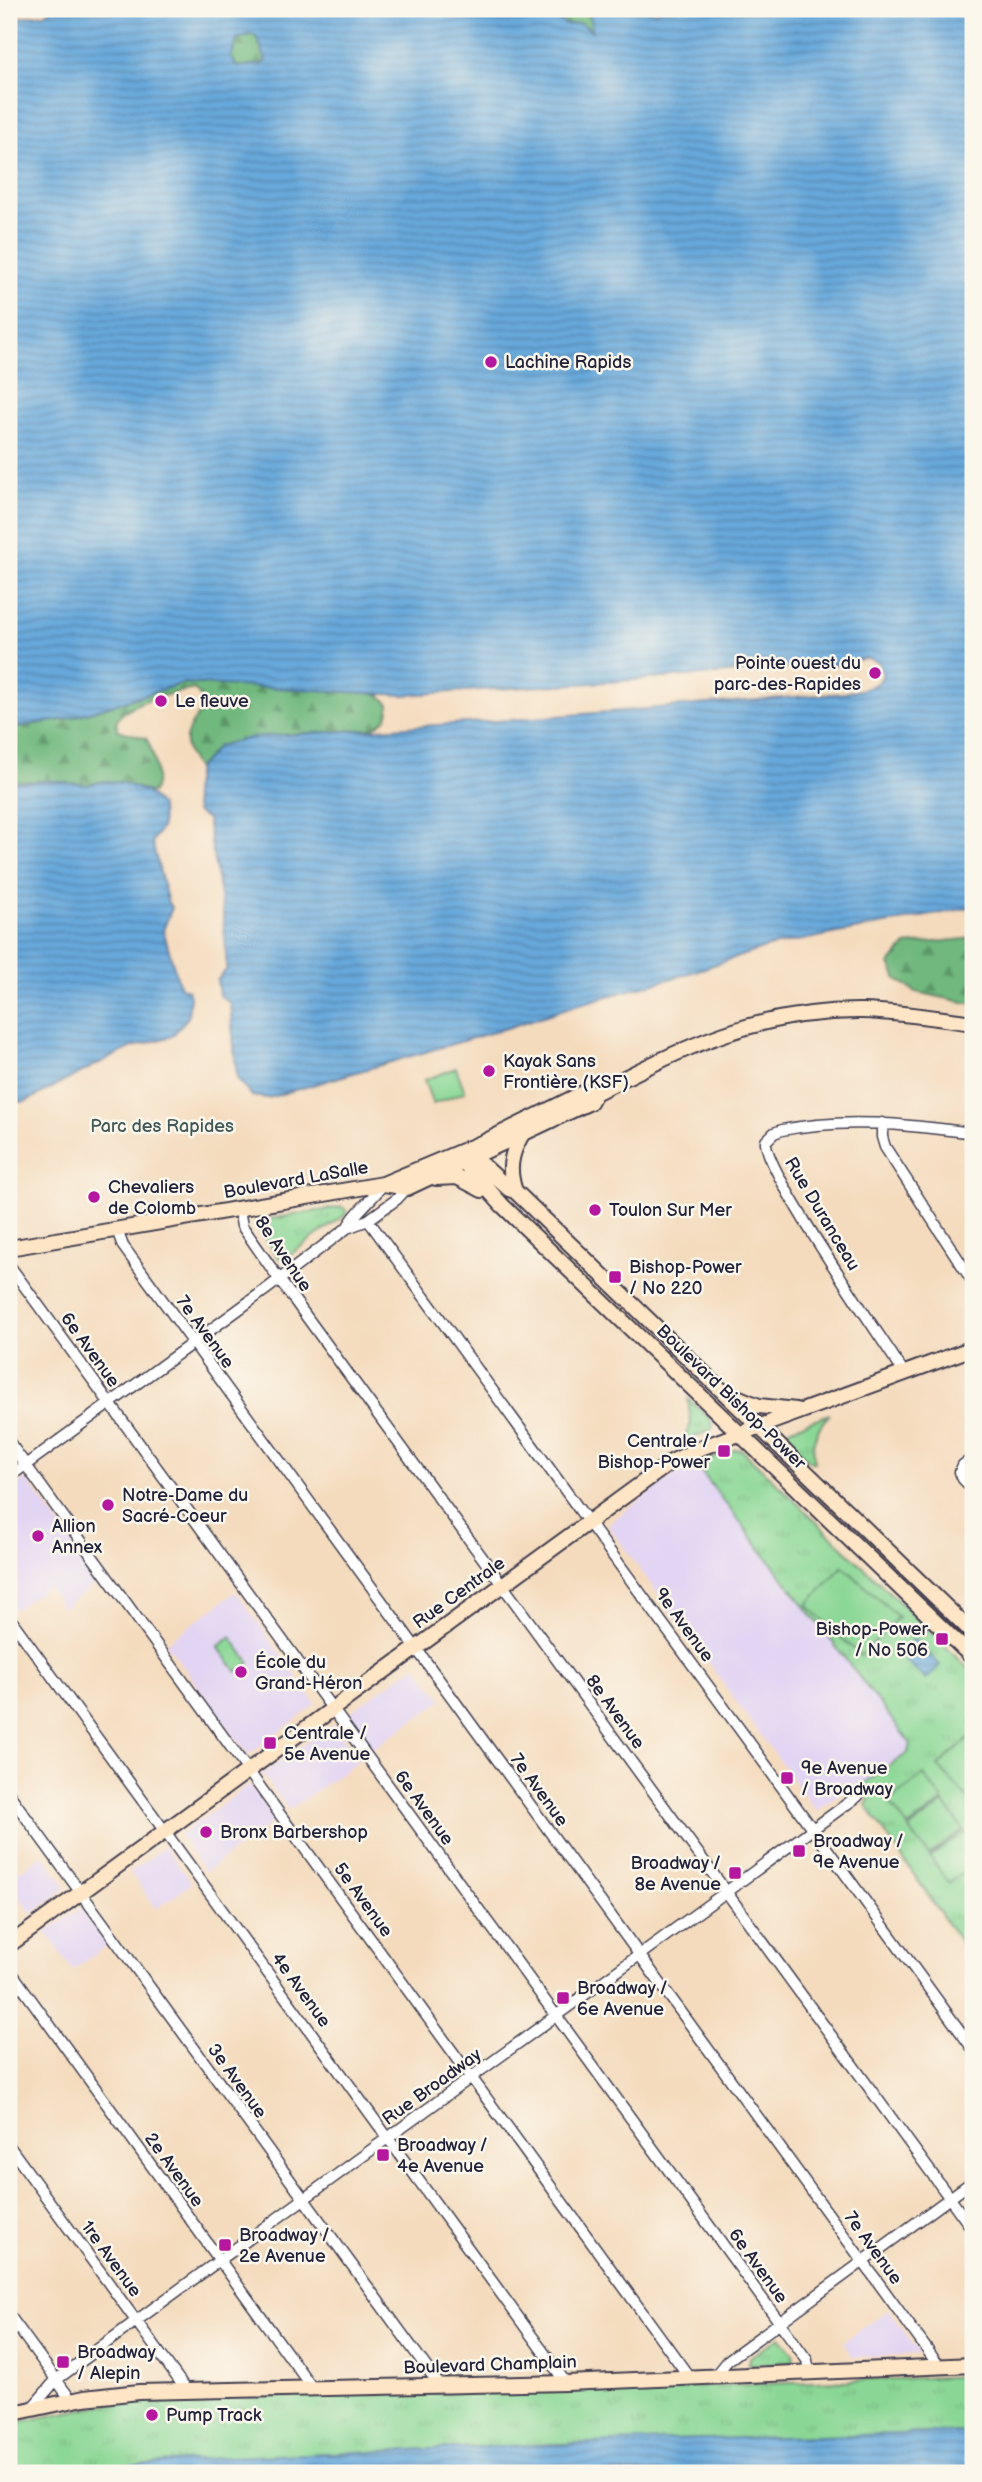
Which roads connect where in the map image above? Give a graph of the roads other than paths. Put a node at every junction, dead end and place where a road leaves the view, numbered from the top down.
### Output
1 (973, 1023) edge
2 (595, 1093) junction
3 (882, 1123) junction
4 (973, 1133) edge
5 (521, 1136) junction
6 (468, 1153) junction
7 (425, 1180) junction
8 (383, 1184) junction
9 (407, 1188) junction
10 (515, 1191) junction
11 (501, 1203) junction
12 (239, 1210) junction
13 (368, 1220) junction
14 (346, 1228) junction
15 (117, 1230) junction
16 (9, 1248) edge
17 (9, 1265) edge
18 (279, 1279) junction
19 (973, 1282) edge
20 (193, 1342) junction
21 (973, 1348) edge
22 (904, 1373) junction
23 (718, 1388) junction
24 (110, 1403) junction
25 (808, 1409) junction
26 (758, 1427) junction
27 (740, 1433) junction
28 (9, 1442) edge
29 (973, 1458) edge
30 (25, 1464) junction
31 (9, 1476) edge
32 (973, 1489) edge
33 (589, 1522) junction
34 (503, 1586) junction
35 (9, 1616) edge
36 (973, 1633) edge
37 (416, 1648) junction
38 (973, 1658) edge
39 (333, 1709) junction
40 (249, 1770) junction
41 (9, 1794) edge
42 (858, 1796) dead end
43 (813, 1829) junction
44 (165, 1831) junction
45 (81, 1892) junction
46 (726, 1892) junction
47 (9, 1945) edge
48 (640, 1955) junction
49 (9, 1969) edge
50 (556, 2016) junction
51 (973, 2049) edge
52 (472, 2078) junction
53 (389, 2138) junction
54 (9, 2146) edge
55 (973, 2181) edge
56 (950, 2198) junction
57 (305, 2200) junction
58 (973, 2230) edge
59 (220, 2261) junction
60 (863, 2262) junction
61 (9, 2315) edge
62 (136, 2321) junction
63 (780, 2323) junction
64 (973, 2365) edge
65 (939, 2366) junction
66 (809, 2372) junction
67 (714, 2377) junction
68 (690, 2378) junction
69 (57, 2380) junction
70 (566, 2383) junction
71 (440, 2386) junction
72 (313, 2389) junction
73 (187, 2391) junction
74 (71, 2400) junction
75 (30, 2409) junction
76 (9, 2414) edge

1 - 2 street, Boulevard LaSalle
2 - 5 street, Boulevard LaSalle
2 - 6 street, Boulevard LaSalle
3 - 4 street, Rue Duranceau
3 - 19 street
3 - 22 street, Rue Duranceau
5 - 6 street, Boulevard LaSalle
5 - 10 street
6 - 7 street, Boulevard LaSalle
6 - 8 street, Boulevard LaSalle
6 - 10 street, Boulevard Bishop-Power
6 - 11 street, Boulevard Bishop-Power
7 - 9 street, Boulevard LaSalle
7 - 11 street
8 - 9 street, Boulevard LaSalle
8 - 12 street, Boulevard LaSalle
8 - 14 street
9 - 13 street
10 - 23 street, Boulevard Bishop-Power
11 - 27 street, Boulevard Bishop-Power
12 - 15 street, Boulevard LaSalle
12 - 18 street, 8e Avenue
13 - 14 street
13 - 33 street, 9e Avenue
14 - 18 street
15 - 16 street, Boulevard LaSalle
15 - 20 street, 7e Avenue
17 - 24 street, 6e Avenue
18 - 20 street
18 - 34 street, 8e Avenue
20 - 24 street
20 - 37 street, 7e Avenue
21 - 22 street, Rue Centrale
22 - 25 street, Rue Centrale
23 - 25 street
23 - 26 street, Boulevard Bishop-Power
24 - 30 street
24 - 39 street, 6e Avenue
25 - 26 street, Rue Centrale
26 - 27 street, Rue Centrale
26 - 36 street, Boulevard Bishop-Power
27 - 33 street, Rue Centrale
27 - 38 street, Boulevard Bishop-Power
28 - 30 street, 5e Avenue
29 - 32 street
30 - 31 street
30 - 40 street, 5e Avenue
33 - 34 street, Rue Centrale
33 - 43 street, 9e Avenue
34 - 37 street, Rue Centrale
34 - 46 street, 8e Avenue
35 - 44 street, 4e Avenue
37 - 39 street, Rue Centrale
37 - 48 street, 7e Avenue
39 - 40 street, Rue Centrale
39 - 50 street, 6e Avenue
40 - 44 street, Rue Centrale
40 - 52 street, 5e Avenue
41 - 45 street, 3e Avenue
42 - 43 street, Rue Broadway
43 - 46 street, Rue Broadway
43 - 51 street, 9e Avenue
44 - 45 street, Rue Centrale
44 - 53 street, 4e Avenue
45 - 47 street, Rue Centrale
45 - 57 street, 3e Avenue
46 - 48 street, Rue Broadway
46 - 56 street, 8e Avenue
48 - 50 street, Rue Broadway
48 - 60 street, 7e Avenue
49 - 59 street, 2e Avenue
50 - 52 street, Rue Broadway
50 - 63 street, 6e Avenue
52 - 53 street, Rue Broadway
52 - 68 street, 5e Avenue
53 - 57 street, Rue Broadway
53 - 70 street, 4e Avenue
54 - 62 street, 1re Avenue
55 - 56 street
56 - 58 street, 8e Avenue
56 - 60 street
57 - 59 street, Rue Broadway
57 - 71 street, 3e Avenue
59 - 62 street, Rue Broadway
59 - 72 street, 2e Avenue
60 - 63 street
60 - 65 street, 7e Avenue
61 - 69 street
62 - 69 street, Rue Broadway
62 - 73 street, 1re Avenue
63 - 66 street, 6e Avenue
63 - 67 street
64 - 65 street, Boulevard Champlain
65 - 66 street, Boulevard Champlain
66 - 67 street, Boulevard Champlain
67 - 68 street, Boulevard Champlain
68 - 70 street, Boulevard Champlain
69 - 74 street
69 - 75 street, Rue Broadway
70 - 71 street, Boulevard Champlain
71 - 72 street, Boulevard Champlain
72 - 73 street, Boulevard Champlain
73 - 74 street, Boulevard Champlain
74 - 75 street, Boulevard Champlain
75 - 76 street, Boulevard Champlain

